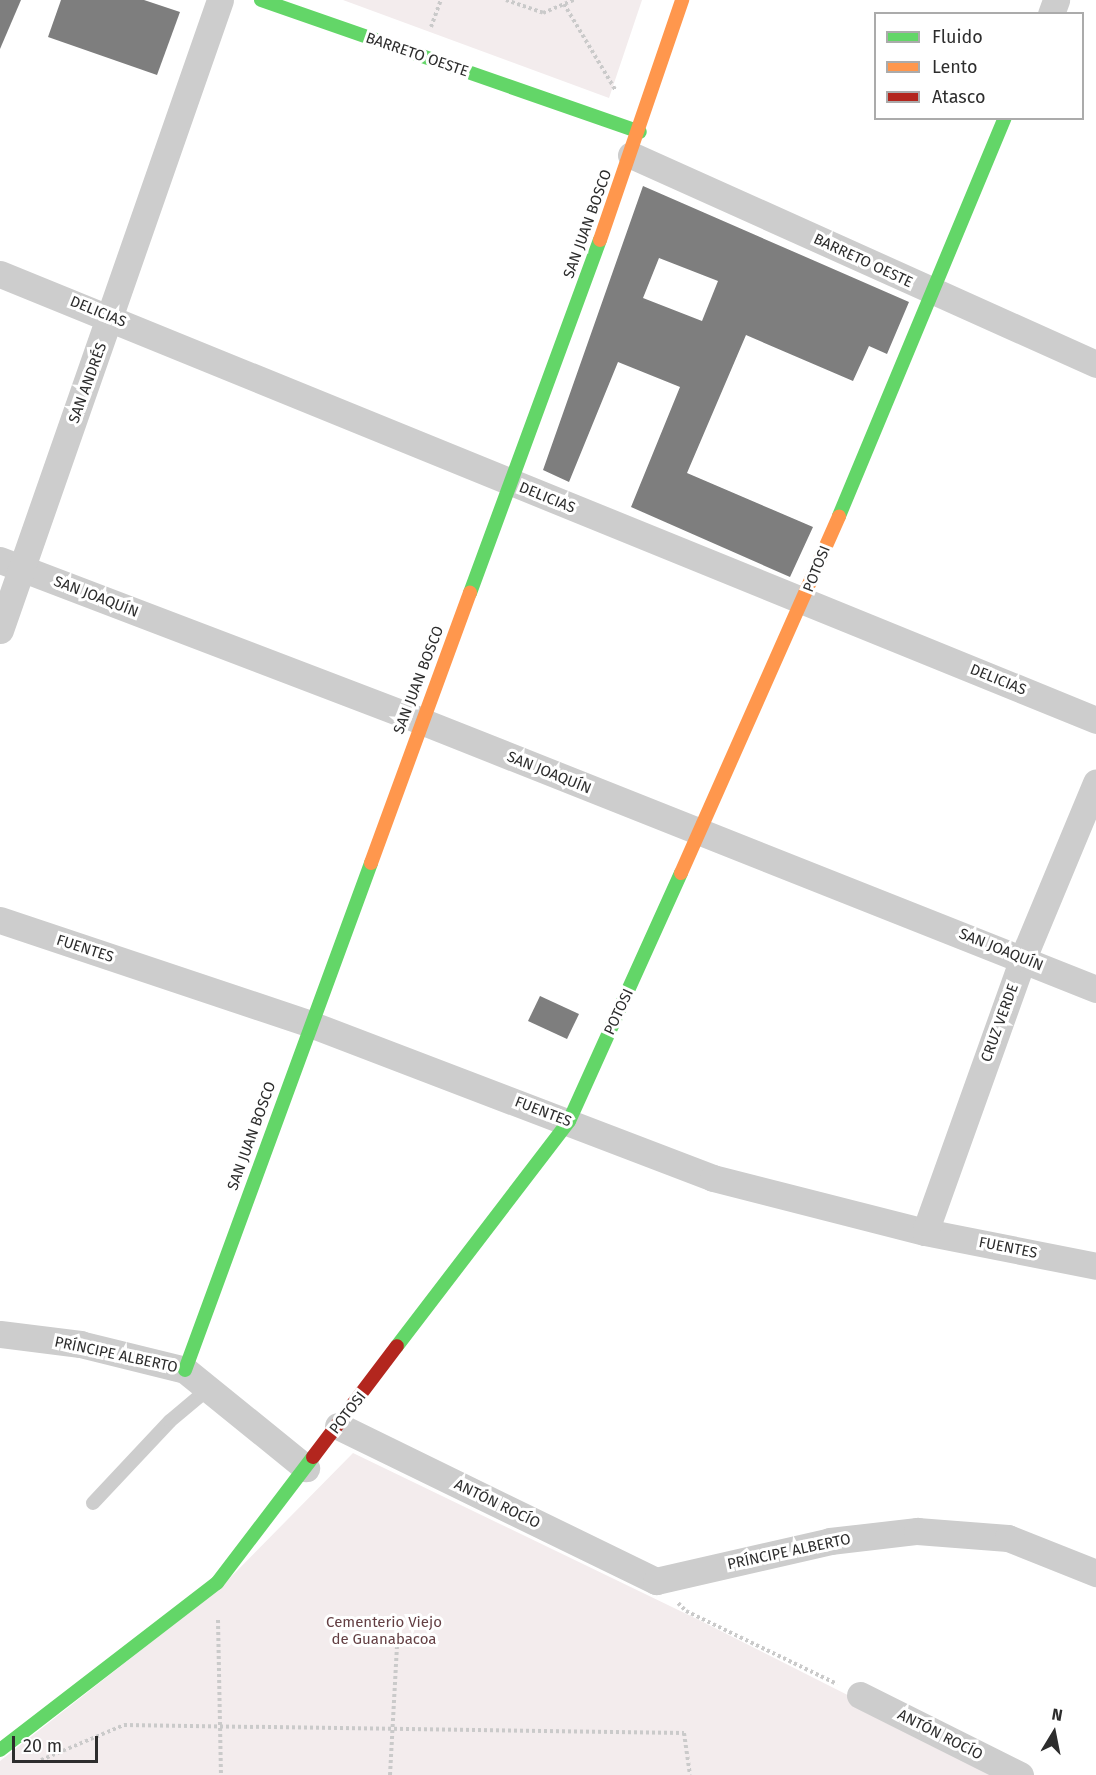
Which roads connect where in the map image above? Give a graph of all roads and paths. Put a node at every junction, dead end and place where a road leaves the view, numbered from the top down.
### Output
1 (220, 0) edge
2 (261, 0) edge
3 (506, 0) edge
4 (574, 0) edge
5 (682, 0) edge
6 (564, 4) junction
7 (617, 93) dead end
8 (1004, 120) edge
9 (636, 144) junction
10 (0, 274) edge
11 (931, 292) junction
12 (111, 317) junction
13 (1096, 364) edge
14 (510, 483) junction
15 (11, 564) edge
16 (804, 601) junction
17 (0, 630) edge
18 (1096, 720) edge
19 (421, 721) junction
20 (1096, 783) edge
21 (700, 834) junction
22 (0, 920) edge
23 (1023, 958) junction
24 (1096, 989) edge
25 (310, 1023) junction
26 (569, 1121) junction
27 (925, 1232) junction
28 (1096, 1266) edge
29 (0, 1334) edge
30 (185, 1370) junction
31 (208, 1389) junction
32 (338, 1426) junction
33 (306, 1468) junction
34 (93, 1503) dead end
35 (1096, 1573) edge
36 (656, 1581) junction
37 (217, 1583) junction
38 (398, 1626) dead end
39 (860, 1695) joint
40 (220, 1727) junction
41 (392, 1729) junction
42 (0, 1750) edge
43 (37, 1761) dead end
44 (221, 1775) edge
45 (390, 1775) edge
46 (690, 1775) edge
47 (1020, 1775) edge

1 - 12 street, SAN ANDRÉS
2 - 9 street, BARRETO OESTE
3 - 6 path
4 - 6 path
5 - 9 street, SAN JUAN BOSCO
6 - 7 path
8 - 11 street, POTOSI
9 - 11 street, BARRETO OESTE
9 - 14 street, SAN JUAN BOSCO
10 - 12 street, DELICIAS
11 - 13 street, BARRETO OESTE
11 - 16 street, POTOSI
12 - 14 street, DELICIAS
12 - 15 street, SAN ANDRÉS
14 - 16 street, DELICIAS
14 - 19 street, SAN JUAN BOSCO
15 - 17 street, SAN ANDRÉS
15 - 19 street, SAN JOAQUÍN
16 - 18 street, DELICIAS
16 - 21 street, POTOSI
19 - 21 street, SAN JOAQUÍN
19 - 25 street, SAN JUAN BOSCO
20 - 23 street, CRUZ VERDE
21 - 23 street, SAN JOAQUÍN
21 - 26 street, POTOSI
22 - 25 street, FUENTES
23 - 24 street, SAN JOAQUÍN
23 - 27 street, CRUZ VERDE
25 - 26 street, FUENTES
25 - 30 street, SAN JUAN BOSCO
26 - 27 street, FUENTES
26 - 32 street, POTOSI
27 - 28 street, FUENTES
29 - 30 street, PRÍNCIPE ALBERTO
30 - 31 street, PRÍNCIPE ALBERTO
31 - 33 street, PRÍNCIPE ALBERTO
31 - 34 lane
32 - 33 street, POTOSI
32 - 36 street, ANTÓN ROCÍO
33 - 37 street, POTOSI
35 - 36 street, PRÍNCIPE ALBERTO
36 - 39 path
37 - 40 path
37 - 42 street, POTOSI
38 - 41 path
39 - 47 street, ANTÓN ROCÍO
40 - 41 path
40 - 43 path
40 - 44 path
41 - 45 path
41 - 46 path

